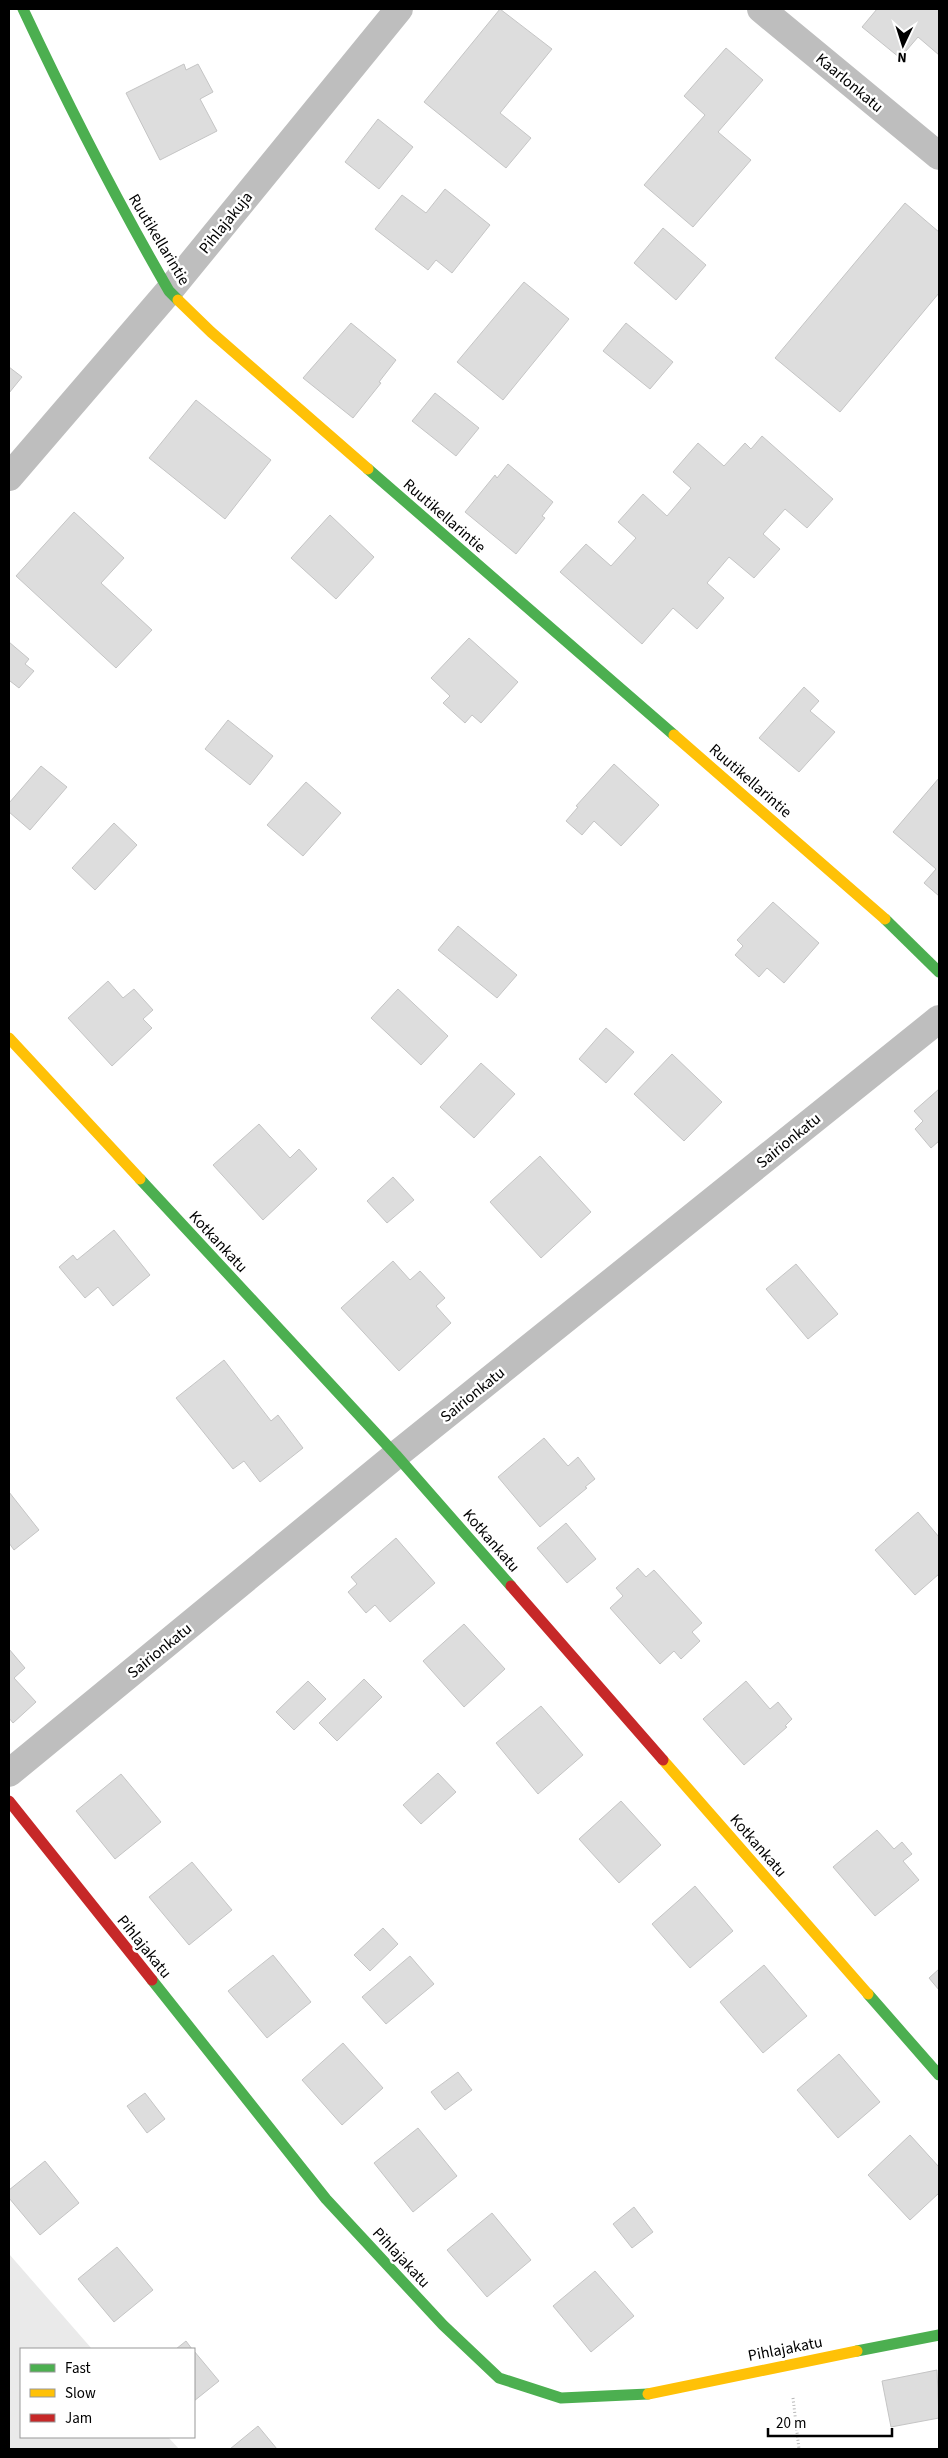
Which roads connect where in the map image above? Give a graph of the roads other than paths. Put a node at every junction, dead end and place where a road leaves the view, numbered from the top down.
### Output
1 (23, 9) edge
2 (399, 9) edge
3 (762, 9) edge
4 (939, 156) edge
5 (169, 291) junction
6 (9, 477) edge
7 (939, 972) edge
8 (939, 1019) edge
9 (9, 1038) edge
10 (396, 1455) junction
11 (9, 1773) edge
12 (9, 1801) edge
13 (939, 2076) edge
14 (939, 2336) edge

1 - 5 street, Ruutikellarintie
2 - 5 street, Pihlajakuja
3 - 4 street, Kaarlonkatu
5 - 6 street, Pihlajakuja
5 - 7 street, Ruutikellarintie
8 - 10 street, Sairionkatu
9 - 10 street, Kotkankatu
10 - 11 street, Sairionkatu
10 - 13 street, Kotkankatu
12 - 14 street, Pihlajakatu

